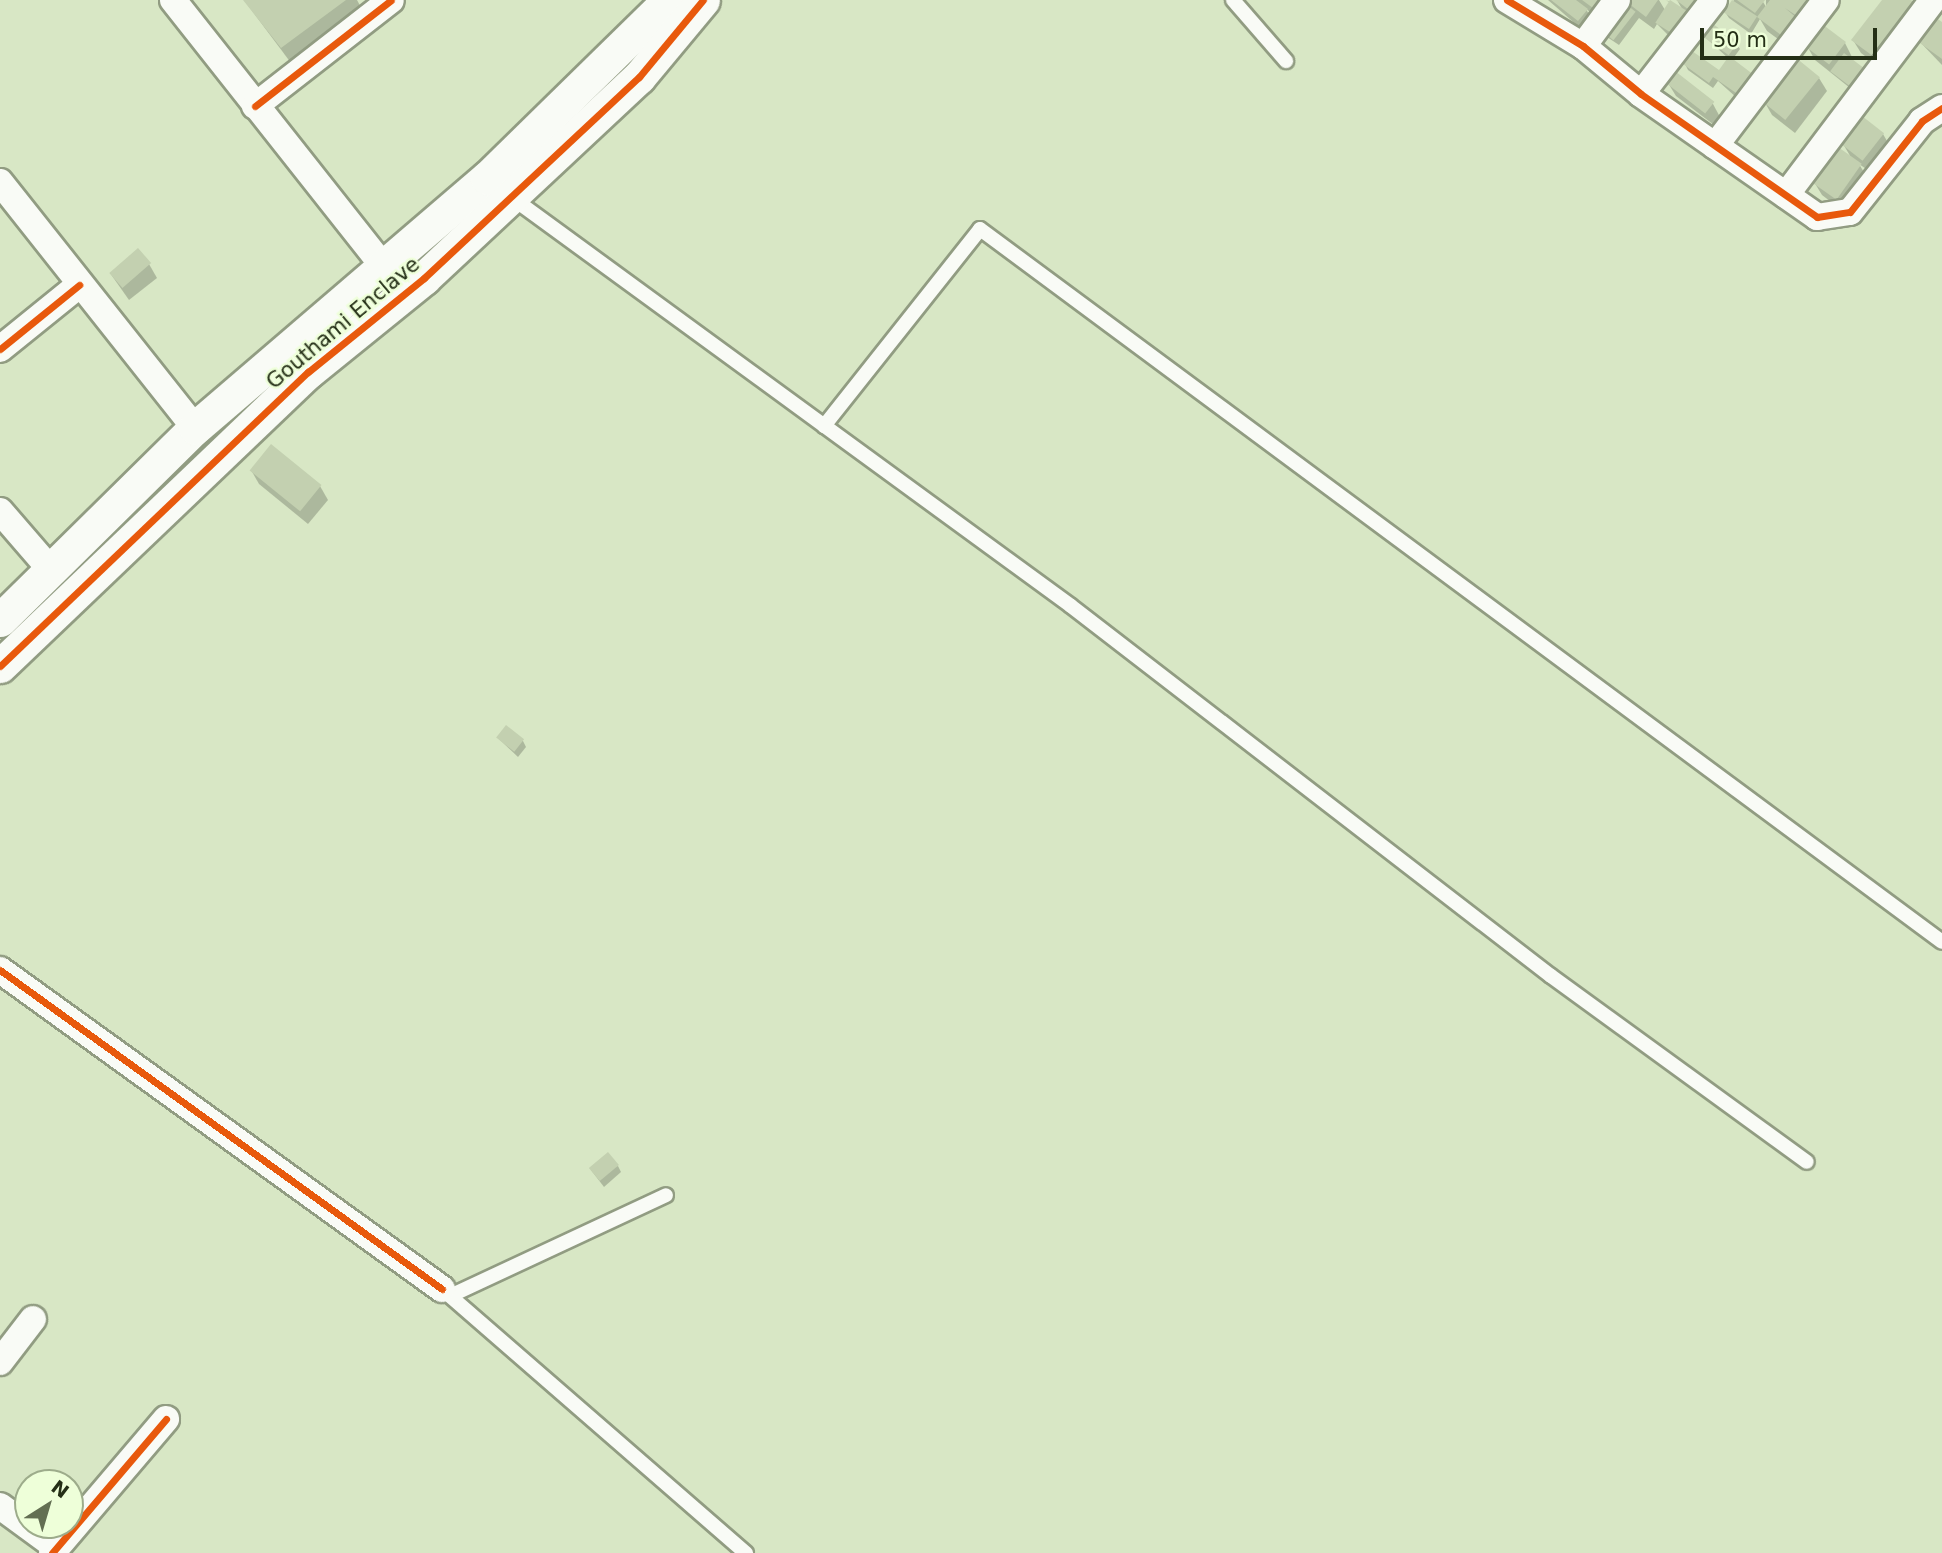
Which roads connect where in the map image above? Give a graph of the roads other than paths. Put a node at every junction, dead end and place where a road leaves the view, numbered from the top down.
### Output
1 (173, 0) edge
2 (391, 0) edge
3 (669, 0) edge
4 (703, 0) edge
5 (1233, 0) edge
6 (1617, 0) edge
7 (1714, 0) edge
8 (1826, 0) edge
9 (1933, 0) edge
10 (1516, 2) edge
11 (1583, 46) junction
12 (1286, 61) dead end
13 (1642, 94) junction
14 (255, 106) junction
15 (1942, 108) edge
16 (1715, 146) junction
17 (0, 182) edge
18 (1786, 195) junction
19 (511, 197) junction
20 (384, 268) junction
21 (79, 285) junction
22 (405, 294) junction
23 (0, 349) edge
24 (824, 426) junction
25 (195, 428) junction
26 (0, 512) edge
27 (50, 569) junction
28 (0, 620) edge
29 (0, 666) edge
30 (1942, 942) edge
31 (0, 970) edge
32 (1807, 1162) dead end
33 (666, 1195) dead end
34 (447, 1292) junction
35 (33, 1319) dead end
36 (0, 1362) edge
37 (166, 1419) dead end
38 (0, 1506) edge
39 (54, 1550) edge
40 (746, 1553) edge

1 - 14 street
2 - 14 street
3 - 20 street, Gouthami Enclave
4 - 19 street, Gouthami Enclave
5 - 12 lane
6 - 11 street
7 - 13 street
8 - 16 street
9 - 18 street
10 - 11 street
11 - 13 street
13 - 16 street
14 - 20 street
15 - 18 street
16 - 18 street
17 - 21 street
19 - 22 street, Gouthami Enclave
19 - 24 lane
20 - 22 street
20 - 25 street, Gouthami Enclave
21 - 23 street
21 - 25 street
22 - 29 street, Gouthami Enclave
24 - 30 lane
24 - 32 lane
25 - 27 street, Gouthami Enclave
26 - 27 street
27 - 28 street, Gouthami Enclave
31 - 34 street
33 - 34 lane
34 - 40 lane
35 - 36 street
37 - 39 street
38 - 39 street

